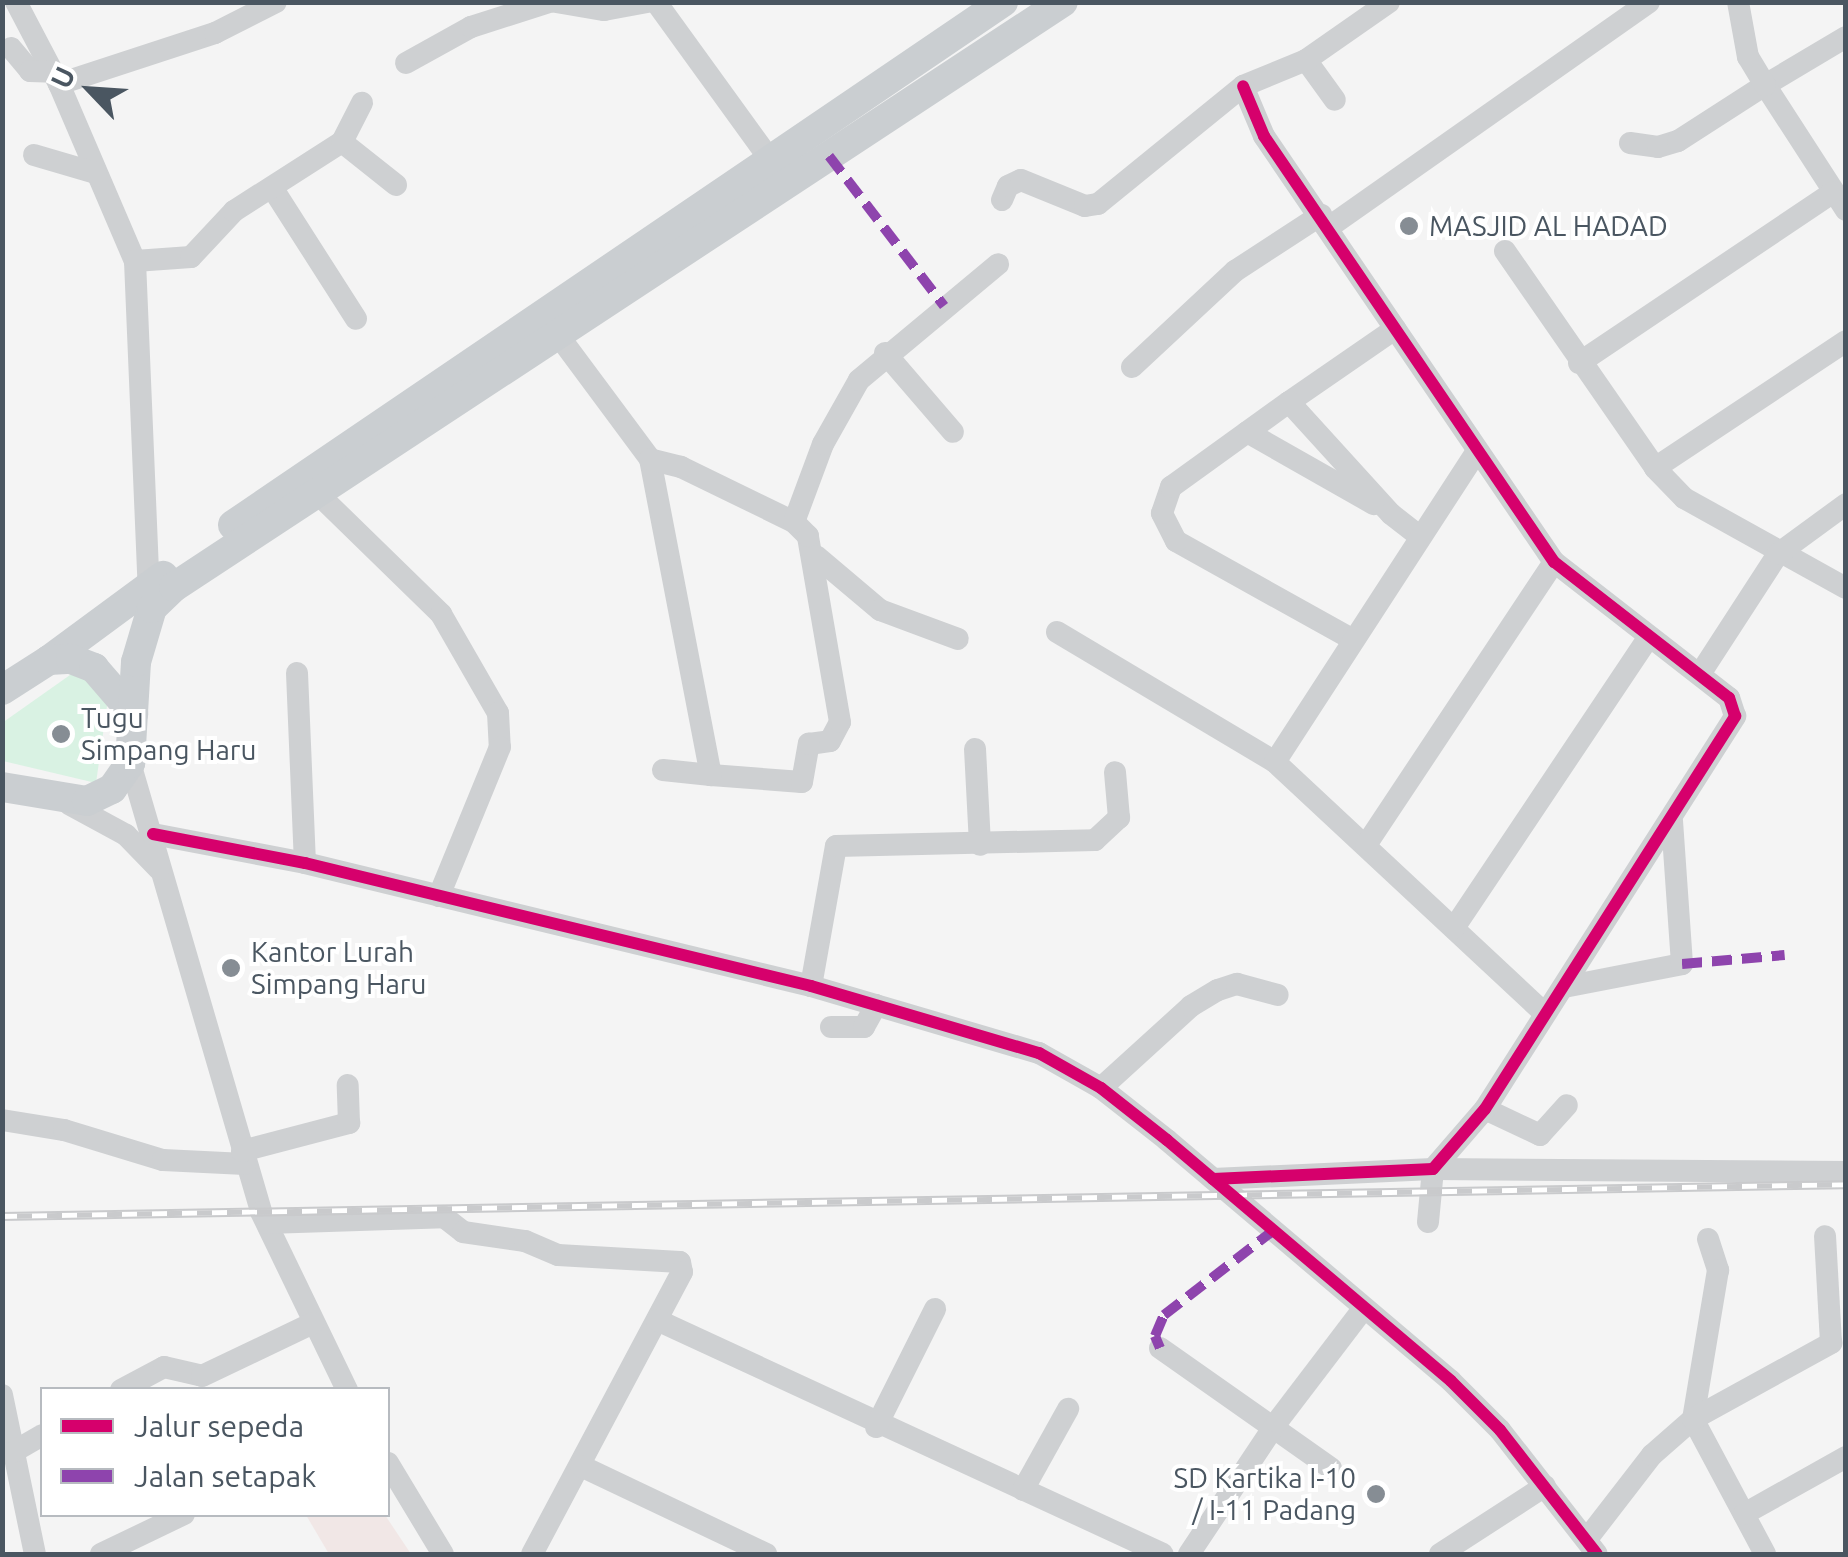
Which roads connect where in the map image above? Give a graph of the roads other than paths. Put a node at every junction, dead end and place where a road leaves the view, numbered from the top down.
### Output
1 (16, 2) edge
2 (276, 2) edge
3 (553, 2) edge
4 (647, 2) edge
5 (656, 2) edge
6 (1003, 2) edge
7 (1389, 2) edge
8 (1649, 2) edge
9 (1738, 2) edge
10 (1058, 4) edge
11 (1846, 37) edge
12 (11, 48) dead end
13 (1306, 60) junction
14 (406, 64) dead end
15 (56, 78) junction
16 (1764, 85) junction
17 (1243, 86) junction
18 (1335, 100) dead end
19 (362, 103) dead end
20 (342, 142) junction
21 (1630, 144) dead end
22 (34, 154) dead end
23 (772, 161) junction
24 (95, 172) junction
25 (396, 185) dead end
26 (273, 188) junction
27 (1002, 200) dead end
28 (1839, 201) edge
29 (714, 214) junction
30 (1325, 221) junction
31 (1505, 251) dead end
32 (135, 261) junction
33 (998, 264) dead end
34 (356, 318) dead end
35 (1394, 329) junction
36 (558, 335) junction
37 (1846, 341) edge
38 (885, 352) junction
39 (1580, 364) junction
40 (1132, 367) dead end
41 (1288, 402) junction
42 (953, 432) dead end
43 (1247, 432) junction
44 (1476, 454) junction
45 (650, 459) junction
46 (1655, 468) junction
47 (316, 492) junction
48 (1846, 504) edge
49 (1391, 514) junction
50 (794, 522) junction
51 (1418, 534) junction
52 (814, 554) junction
53 (1778, 554) junction
54 (1554, 562) junction
55 (1846, 588) edge
56 (148, 599) junction
57 (1058, 632) dead end
58 (1350, 638) junction
59 (958, 640) dead end
60 (1647, 640) junction
61 (49, 660) junction
62 (297, 673) dead end
63 (1700, 674) junction
64 (2, 690) edge
65 (132, 713) junction
66 (975, 750) dead end
67 (1275, 762) junction
68 (130, 764) junction
69 (663, 770) dead end
70 (1115, 772) dead end
71 (711, 775) junction
72 (2, 787) edge
73 (60, 800) junction
74 (1672, 820) junction
75 (153, 834) junction
76 (980, 845) junction
77 (1366, 846) junction
78 (304, 863) junction
79 (162, 872) junction
80 (439, 896) junction
81 (1454, 928) junction
82 (811, 986) junction
83 (1564, 987) junction
84 (1278, 994) dead end
85 (876, 1005) junction
86 (1544, 1013) junction
87 (832, 1027) dead end
88 (348, 1086) dead end
89 (1101, 1088) junction
90 (1567, 1105) dead end
91 (1485, 1109) junction
92 (2, 1120) edge
93 (244, 1158) junction
94 (1433, 1168) junction
95 (1846, 1172) edge
96 (1214, 1179) junction
97 (1428, 1222) dead end
98 (267, 1223) junction
99 (1825, 1236) dead end
100 (1708, 1239) dead end
101 (1364, 1308) junction
102 (935, 1310) dead end
103 (657, 1320) junction
104 (313, 1323) junction
105 (1160, 1348) dead end
106 (206, 1383) edge
107 (127, 1387) edge
108 (345, 1387) edge
109 (2, 1395) edge
110 (1068, 1410) dead end
111 (1693, 1419) junction
112 (1274, 1426) junction
113 (876, 1427) junction
114 (40, 1436) edge
115 (13, 1452) junction
116 (1846, 1456) edge
117 (390, 1466) edge
118 (581, 1466) junction
119 (1331, 1468) dead end
120 (1545, 1486) junction
121 (1023, 1490) junction
122 (1744, 1514) junction
123 (178, 1517) edge
124 (1592, 1547) edge
125 (34, 1554) edge
126 (101, 1554) edge
127 (444, 1554) edge
128 (532, 1554) edge
129 (766, 1554) edge
130 (1163, 1554) edge
131 (1190, 1554) edge
132 (1440, 1554) edge
133 (1765, 1554) edge

1 - 15 street
2 - 15 street
3 - 4 street
3 - 14 street
5 - 23 street
6 - 23 main road
7 - 13 street
8 - 30 street
9 - 16 street
10 - 29 main road
11 - 16 street
12 - 15 street
13 - 17 street
13 - 18 street
15 - 24 street
16 - 21 street
16 - 28 street
17 - 27 street
17 - 30 street
19 - 20 street
20 - 25 street
20 - 26 street
22 - 24 street
23 - 29 main road
24 - 32 street
26 - 32 street
26 - 34 street
28 - 39 street
29 - 36 main road
29 - 56 main road
30 - 35 street
30 - 40 street
31 - 39 street
32 - 56 street
33 - 38 street
35 - 41 street
35 - 44 street
36 - 45 street
36 - 47 main road
37 - 46 street
38 - 42 street
38 - 50 street
39 - 46 street
41 - 43 street
41 - 49 street
43 - 49 street
43 - 58 street
44 - 51 street
44 - 54 street
45 - 50 street
45 - 71 street
46 - 53 street
47 - 56 main road
47 - 80 street
48 - 53 street
49 - 51 street
50 - 52 street
51 - 58 street
52 - 59 street
52 - 71 street
53 - 55 street
53 - 63 street
54 - 60 street
54 - 77 street
56 - 61 main road
56 - 65 main road
57 - 67 street
58 - 67 street
60 - 63 street
60 - 81 street
61 - 64 main road
61 - 65 main road
62 - 78 street
63 - 74 street
65 - 68 main road
66 - 76 street
67 - 77 street
68 - 73 main road
68 - 75 street
69 - 71 street
70 - 76 street
72 - 73 main road
73 - 79 street
74 - 83 street
74 - 83 street
75 - 78 street
75 - 79 street
76 - 82 street
77 - 81 street
78 - 80 street
79 - 93 street
80 - 82 street
81 - 86 street
82 - 85 street
83 - 86 street
84 - 89 street
85 - 87 street
85 - 89 street
86 - 91 street
88 - 93 street
89 - 96 street
90 - 91 street
91 - 94 street
92 - 93 street
93 - 98 street
94 - 95 street
94 - 96 street
94 - 97 street
96 - 101 street
98 - 103 street
98 - 104 street
99 - 111 street
100 - 111 street
101 - 112 street
101 - 120 street
102 - 113 street
103 - 113 street
103 - 118 street
104 - 106 street
104 - 108 street
105 - 112 street
106 - 107 street
109 - 115 street
110 - 121 street
111 - 122 street
111 - 124 street
112 - 119 street
112 - 131 street
113 - 121 street
114 - 115 street
115 - 125 street
116 - 122 street
117 - 127 street
118 - 128 street
118 - 129 street
120 - 124 street
120 - 132 street
121 - 130 street
122 - 133 street
123 - 126 street

